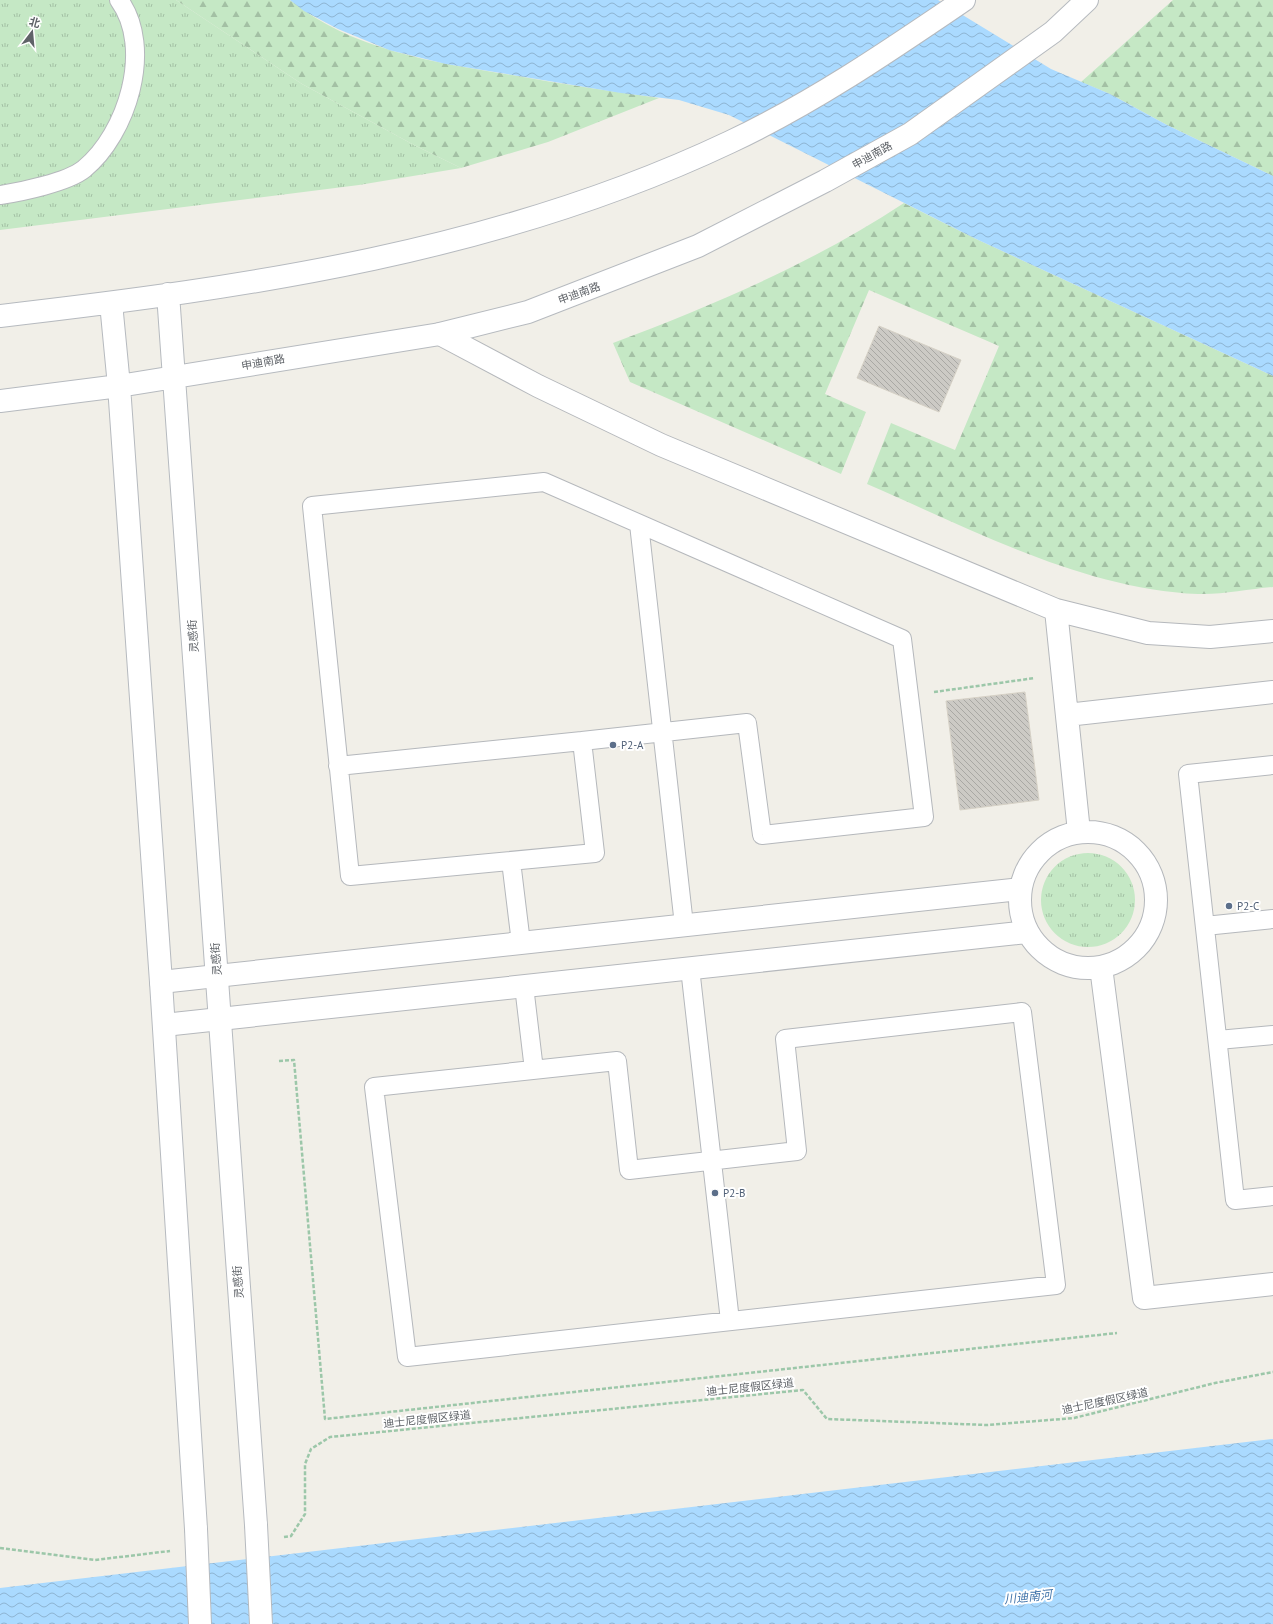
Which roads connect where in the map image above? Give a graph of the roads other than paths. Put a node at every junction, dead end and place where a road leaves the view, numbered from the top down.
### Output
1 (119, 0) edge
2 (964, 0) edge
3 (1087, 0) edge
4 (0, 195) edge
5 (168, 294) junction
6 (111, 303) junction
7 (0, 316) edge
8 (440, 334) junction
9 (175, 377) junction
10 (119, 386) junction
11 (0, 401) edge
12 (639, 524) junction
13 (1056, 610) junction
14 (1273, 632) edge
15 (1273, 692) edge
16 (1067, 715) junction
17 (663, 731) junction
18 (582, 741) junction
19 (1273, 765) edge
20 (338, 766) junction
21 (1079, 832) junction
22 (511, 861) junction
23 (1020, 889) junction
24 (1273, 919) edge
25 (684, 925) junction
26 (1205, 926) junction
27 (1027, 932) junction
28 (521, 943) junction
29 (1101, 967) junction
30 (690, 968) junction
31 (217, 976) junction
32 (162, 982) junction
33 (524, 986) junction
34 (220, 1019) junction
35 (164, 1025) junction
36 (1273, 1035) edge
37 (1218, 1040) junction
38 (534, 1070) junction
39 (712, 1160) junction
40 (1273, 1196) edge
41 (1273, 1284) edge
42 (730, 1321) junction
43 (200, 1624) edge
44 (261, 1624) edge

1 - 4 lane
2 - 5 street
3 - 8 street, 申迪南路
5 - 6 street
5 - 9 street, 灵感街
6 - 7 street
6 - 10 street
8 - 9 street, 申迪南路
8 - 13 street
9 - 10 street, 申迪南路
9 - 31 street, 灵感街
10 - 11 street, 申迪南路
10 - 32 street
12 - 17 lane
12 - 17 lane
12 - 20 lane
13 - 14 street
13 - 16 street
15 - 16 street
16 - 21 street
17 - 18 lane
17 - 25 lane
18 - 20 lane
18 - 22 lane
19 - 26 lane
20 - 22 lane
21 - 23 street
21 - 29 street
22 - 28 lane
23 - 25 street
23 - 27 street
24 - 26 lane
25 - 28 street
26 - 37 lane
27 - 29 street
27 - 30 street
28 - 31 street
29 - 41 street
30 - 33 street
30 - 39 lane
31 - 32 street
31 - 34 street, 灵感街
32 - 35 street
33 - 34 street
33 - 38 lane
34 - 35 street
34 - 44 street, 灵感街, bridge
35 - 43 street, bridge
36 - 37 lane
37 - 40 lane
38 - 39 lane
38 - 42 lane
39 - 42 lane
39 - 42 lane

